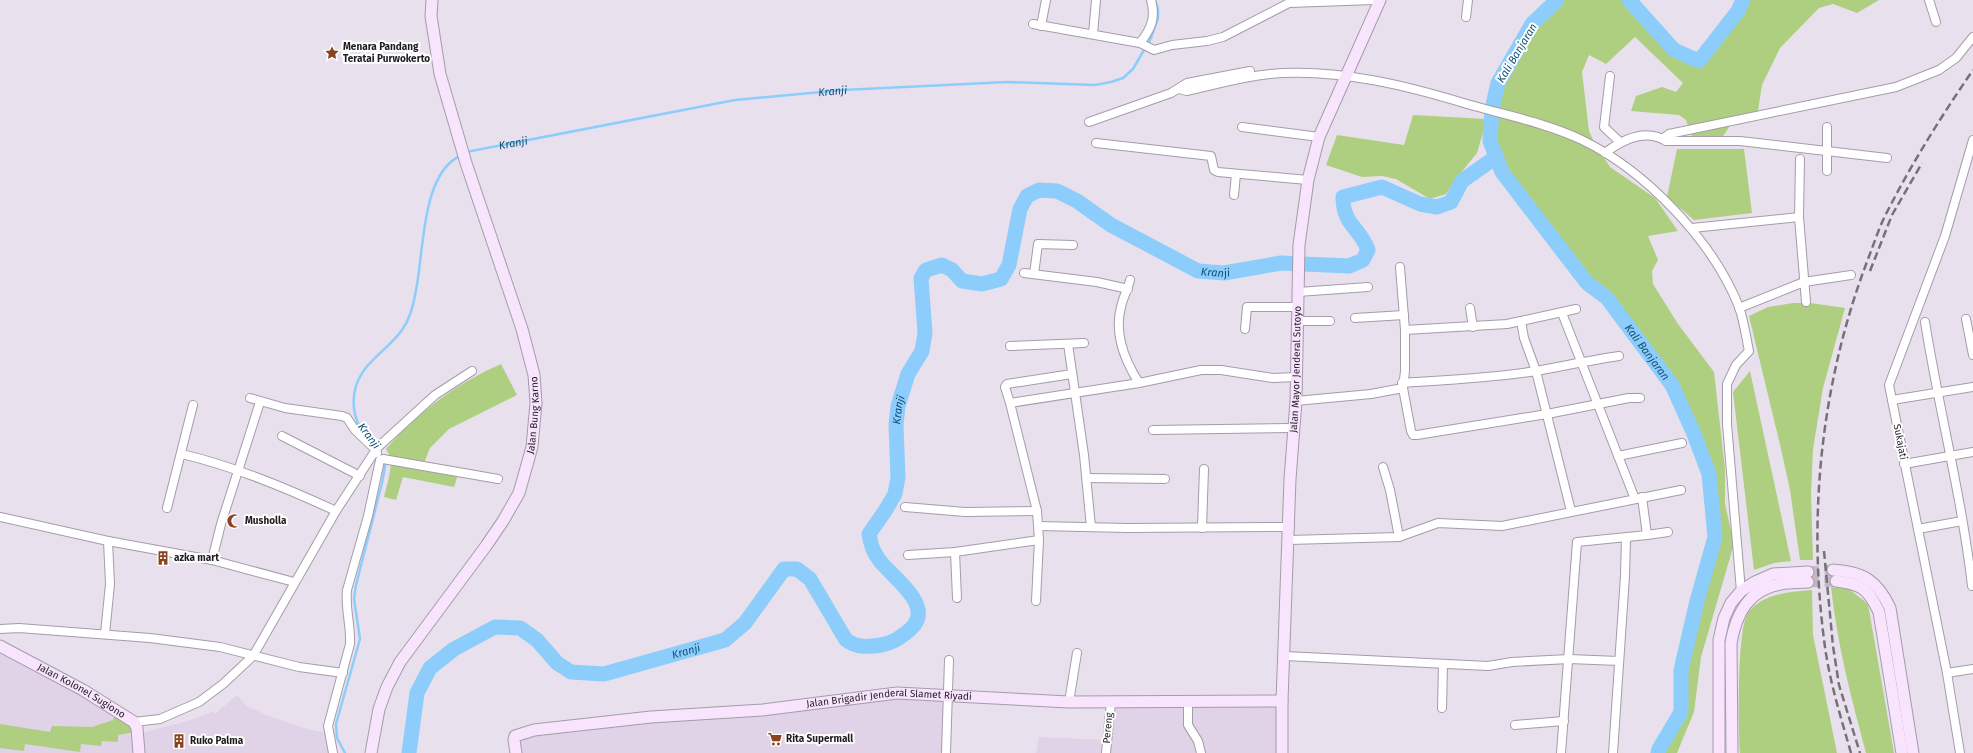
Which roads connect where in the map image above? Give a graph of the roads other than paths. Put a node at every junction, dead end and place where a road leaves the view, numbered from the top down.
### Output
1 (432, 0) edge
2 (1046, 0) edge
3 (1096, 0) edge
4 (1151, 0) edge
5 (1374, 0) edge
6 (1380, 0) edge
7 (1468, 0) edge
8 (1929, 0) edge
9 (1466, 17) dead end
10 (1936, 22) dead end
11 (1093, 34) junction
12 (1973, 37) edge
13 (1144, 45) junction
14 (1347, 74) junction
15 (1610, 76) dead end
16 (1089, 122) dead end
17 (1242, 127) dead end
18 (1827, 127) dead end
19 (1319, 137) junction
20 (1973, 140) edge
21 (1666, 141) junction
22 (1620, 142) junction
23 (1096, 143) dead end
24 (1828, 151) junction
25 (1605, 153) junction
26 (1887, 158) dead end
27 (1800, 159) dead end
28 (1827, 172) dead end
29 (1236, 174) junction
30 (1308, 180) junction
31 (1234, 196) dead end
32 (1799, 217) junction
33 (1692, 228) junction
34 (1073, 244) dead end
35 (1400, 267) dead end
36 (1024, 273) dead end
37 (1034, 274) junction
38 (1851, 275) dead end
39 (1130, 280) dead end
40 (1804, 282) junction
41 (1368, 287) dead end
42 (1128, 289) junction
43 (1298, 291) junction
44 (1806, 302) dead end
45 (1298, 307) junction
46 (1470, 308) dead end
47 (1739, 308) junction
48 (1576, 309) dead end
49 (1562, 313) junction
50 (1404, 315) junction
51 (1355, 318) dead end
52 (1966, 319) dead end
53 (1297, 321) junction
54 (1330, 321) dead end
55 (1521, 321) junction
56 (1925, 322) dead end
57 (1473, 327) junction
58 (1245, 329) dead end
59 (1406, 330) junction
60 (1084, 343) dead end
61 (1068, 344) junction
62 (1010, 346) dead end
63 (1973, 355) edge
64 (1620, 356) dead end
65 (1581, 361) junction
66 (472, 371) dead end
67 (1536, 371) junction
68 (1072, 374) junction
69 (1296, 377) junction
70 (1139, 384) junction
71 (1402, 386) junction
72 (1973, 387) edge
73 (1937, 393) junction
74 (1075, 394) junction
75 (250, 398) dead end
76 (1640, 398) dead end
77 (1892, 400) junction
78 (1296, 401) junction
79 (260, 402) junction
80 (1010, 403) junction
81 (1597, 404) junction
82 (193, 405) dead end
83 (1546, 414) junction
84 (1293, 428) junction
85 (1153, 430) dead end
86 (282, 436) dead end
87 (1682, 443) dead end
88 (377, 449) junction
89 (1973, 452) edge
90 (182, 454) junction
91 (1618, 456) junction
92 (1949, 457) junction
93 (384, 460) junction
94 (1904, 464) junction
95 (1383, 467) dead end
96 (1204, 469) dead end
97 (238, 470) junction
98 (360, 476) junction
99 (1087, 478) junction
100 (498, 479) dead end
101 (1165, 479) dead end
102 (1681, 490) dead end
103 (1639, 498) junction
104 (905, 507) dead end
105 (167, 508) dead end
106 (336, 511) junction
107 (1037, 511) junction
108 (1571, 511) junction
109 (0, 517) edge
110 (1962, 521) junction
111 (1038, 526) junction
112 (1091, 527) junction
113 (1290, 527) junction
114 (1202, 528) junction
115 (1918, 529) junction
116 (1668, 532) dead end
117 (1647, 535) junction
118 (1399, 537) junction
119 (1626, 538) junction
120 (1039, 540) junction
121 (1289, 540) junction
122 (108, 541) junction
123 (955, 552) junction
124 (908, 555) dead end
125 (212, 560) junction
126 (1971, 564) edge
127 (294, 582) junction
128 (1972, 586) dead end
129 (1742, 591) junction
130 (957, 598) dead end
131 (1036, 602) dead end
132 (0, 629) edge
133 (104, 634) junction
134 (0, 646) edge
135 (1077, 653) dead end
136 (253, 656) junction
137 (1285, 656) junction
138 (1569, 659) junction
139 (949, 660) dead end
140 (1619, 661) junction
141 (1443, 664) junction
142 (1973, 669) edge
143 (343, 673) junction
144 (1947, 673) junction
145 (949, 696) junction
146 (1188, 701) junction
147 (1282, 701) junction
148 (1069, 702) junction
149 (1111, 702) junction
150 (1442, 708) dead end
151 (1564, 721) junction
152 (134, 722) junction
153 (1515, 725) dead end
154 (138, 753) edge
155 (333, 753) edge
156 (371, 753) edge
157 (516, 753) edge
158 (946, 753) edge
159 (1106, 753) edge
160 (1201, 753) edge
161 (1282, 753) edge
162 (1561, 753) edge
163 (1613, 753) edge
164 (1718, 753) edge
165 (1732, 753) edge
166 (1902, 753) edge
167 (1913, 753) edge
168 (1960, 753) edge

1 - 156 main road, Jalan Bung Karno
2 - 11 street
3 - 11 street
4 - 13 street
5 - 13 street
6 - 14 main road, Jalan Mayor Jenderal Sutoyo
7 - 9 street
8 - 10 street
11 - 13 street
12 - 21 street
14 - 16 street
14 - 19 main road, Jalan Mayor Jenderal Sutoyo
14 - 25 street
15 - 22 street
17 - 19 street
18 - 24 street
19 - 30 main road, Jalan Mayor Jenderal Sutoyo
20 - 77 street, Sukajati
21 - 22 street
21 - 24 street
22 - 25 street
23 - 29 street
24 - 26 street
24 - 28 street
25 - 33 street
27 - 32 street
29 - 30 street
29 - 31 street
30 - 43 main road, Jalan Mayor Jenderal Sutoyo
32 - 33 street
32 - 40 street
33 - 47 street
34 - 37 street
35 - 50 street
36 - 37 street
37 - 42 street
38 - 40 street
39 - 42 street
40 - 44 street
40 - 47 street
41 - 43 street
42 - 70 street
43 - 45 main road, Jalan Mayor Jenderal Sutoyo
45 - 53 main road, Jalan Mayor Jenderal Sutoyo
45 - 58 street
46 - 57 street
47 - 129 street
48 - 49 street
49 - 55 street
49 - 65 street
50 - 51 street
50 - 59 street
52 - 63 street
53 - 54 street
53 - 69 main road, Jalan Mayor Jenderal Sutoyo
55 - 57 street
55 - 67 street
56 - 73 street
57 - 59 street
59 - 71 street
60 - 61 street
61 - 62 street
61 - 68 street
64 - 65 street
65 - 67 street
65 - 81 street
66 - 88 street
67 - 71 street
67 - 83 street
68 - 74 street
68 - 80 street
69 - 70 street
69 - 78 main road, Jalan Mayor Jenderal Sutoyo
70 - 74 street
71 - 78 street
71 - 83 street
72 - 73 street
73 - 77 street
73 - 92 street
74 - 80 street
74 - 99 street
75 - 79 street
76 - 81 street
77 - 94 street, Sukajati
78 - 84 main road, Jalan Mayor Jenderal Sutoyo
79 - 88 street
79 - 97 street
80 - 107 street
81 - 83 street
81 - 91 street
82 - 90 street
83 - 108 street
84 - 85 street
84 - 113 main road, Jalan Mayor Jenderal Sutoyo
86 - 98 street
87 - 91 street
88 - 93 street
88 - 98 street
89 - 92 street
90 - 97 street
90 - 105 street
91 - 103 street
92 - 94 street
92 - 110 street
93 - 100 street
93 - 143 street
94 - 115 street, Sukajati
95 - 118 street
96 - 114 street
97 - 106 street
97 - 125 street
98 - 106 street
99 - 101 street
99 - 112 street
102 - 103 street
103 - 108 street
103 - 117 street
104 - 107 street
106 - 127 street
107 - 111 street
108 - 118 street
109 - 122 street
110 - 115 street
110 - 126 street
111 - 112 street
111 - 120 street
112 - 114 street
113 - 114 street
113 - 121 main road, Jalan Mayor Jenderal Sutoyo
115 - 144 street, Sukajati
116 - 117 street
117 - 119 street
118 - 121 street
119 - 138 street
119 - 140 street
120 - 123 street
120 - 131 street
121 - 137 main road, Jalan Mayor Jenderal Sutoyo
122 - 125 street
122 - 133 street
123 - 124 street
123 - 130 street
125 - 127 street
126 - 128 street
127 - 136 street
129 - 164 main road
129 - 165 main road
132 - 133 street
133 - 136 street
134 - 152 main road, Jalan Kolonel Sugiono
135 - 148 street
136 - 143 street
136 - 152 street
137 - 141 street
137 - 147 main road, Jalan Mayor Jenderal Sutoyo
138 - 140 street
138 - 141 street
138 - 151 street
139 - 145 street
140 - 163 street
141 - 150 street
142 - 144 street
143 - 155 street
144 - 168 street, Sukajati
145 - 148 main road, Jalan Brigadir Jenderal Slamet Riyadi
145 - 157 main road, Jalan Brigadir Jenderal Slamet Riyadi
145 - 158 street
146 - 147 main road, Jalan Brigadir Jenderal Slamet Riyadi
146 - 149 main road, Jalan Brigadir Jenderal Slamet Riyadi
146 - 160 street
147 - 161 main road, Jalan Mayor Jenderal Sutoyo
148 - 149 main road, Jalan Brigadir Jenderal Slamet Riyadi
149 - 159 street, Pereng
151 - 153 street
151 - 162 street
152 - 154 main road, Jalan Kolonel Sugiono
166 - 167 main road

